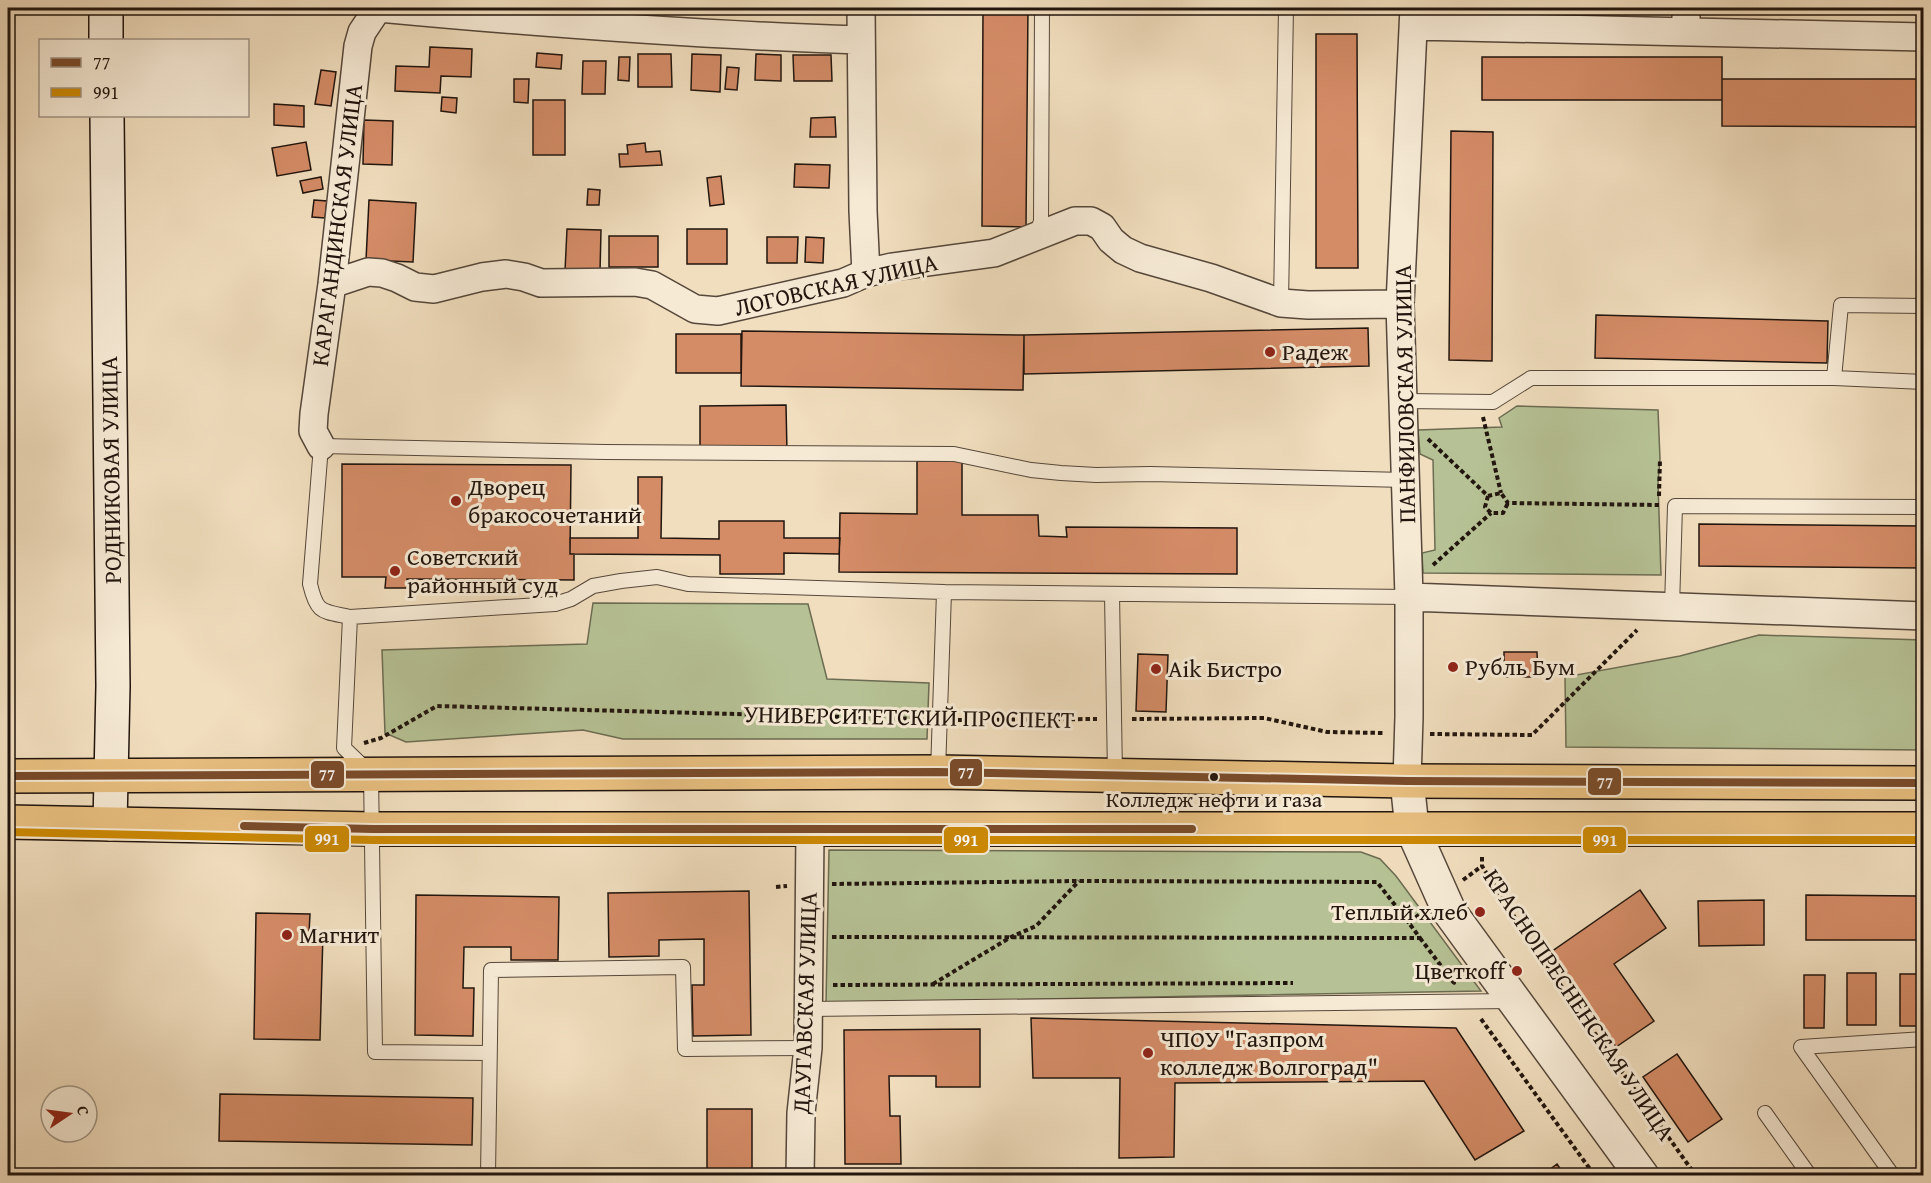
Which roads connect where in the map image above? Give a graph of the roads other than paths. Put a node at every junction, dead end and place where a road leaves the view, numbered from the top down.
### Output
1 (106, 8) edge
2 (378, 8) edge
3 (861, 8) edge
4 (1042, 8) edge
5 (1289, 8) edge
6 (546, 15) edge
7 (1415, 17) edge
8 (1686, 20) edge
9 (1923, 37) edge
10 (106, 39) edge
11 (860, 40) junction
12 (107, 117) edge
13 (1036, 238) junction
14 (866, 273) junction
15 (332, 284) junction
16 (1281, 303) junction
17 (1400, 304) junction
18 (1923, 306) edge
19 (1834, 378) junction
20 (1923, 382) edge
21 (1402, 401) junction
22 (321, 446) junction
23 (1405, 480) junction
24 (1923, 507) edge
25 (1409, 585) junction
26 (944, 592) junction
27 (1112, 594) junction
28 (1667, 607) junction
29 (350, 616) junction
30 (1923, 616) edge
31 (938, 772) junction
32 (371, 774) junction
33 (8, 776) edge
34 (111, 776) junction
35 (1116, 776) junction
36 (1407, 781) junction
37 (1923, 783) edge
38 (8, 822) edge
39 (110, 824) junction
40 (1412, 828) junction
41 (373, 829) junction
42 (1923, 829) edge
43 (810, 830) junction
44 (1514, 1001) junction
45 (808, 1009) junction
46 (1923, 1039) edge
47 (808, 1048) junction
48 (489, 1053) junction
49 (1765, 1113) dead end
50 (488, 1176) edge
51 (800, 1176) edge
52 (1642, 1176) edge
53 (1810, 1176) edge
54 (1893, 1176) edge

1 - 10 main road
2 - 6 street
2 - 15 street, КАРАГАНДИНСКАЯ УЛИЦА
3 - 11 street
4 - 13 lane
5 - 16 lane
6 - 11 street
7 - 8 street
7 - 17 street, ПАНФИЛОВСКАЯ УЛИЦА
8 - 9 street
11 - 14 street
12 - 34 main road, РОДНИКОВАЯ УЛИЦА
13 - 14 street, ЛОГОВСКАЯ УЛИЦА
13 - 16 street, ЛОГОВСКАЯ УЛИЦА
14 - 15 street, ЛОГОВСКАЯ УЛИЦА
15 - 22 street, КАРАГАНДИНСКАЯ УЛИЦА
16 - 17 street, ЛОГОВСКАЯ УЛИЦА
17 - 21 street, ПАНФИЛОВСКАЯ УЛИЦА
18 - 19 lane
19 - 20 lane
19 - 21 lane
21 - 23 street, ПАНФИЛОВСКАЯ УЛИЦА
22 - 23 lane
22 - 29 lane
23 - 25 street, ПАНФИЛОВСКАЯ УЛИЦА
24 - 28 lane
25 - 27 lane
25 - 28 street
25 - 36 street, ПАНФИЛОВСКАЯ УЛИЦА
26 - 27 lane
26 - 29 lane
26 - 31 lane
27 - 35 lane
28 - 30 street
29 - 32 lane
31 - 32 highway
31 - 35 highway
32 - 34 highway
32 - 41 lane
33 - 34 highway
34 - 39 main road, РОДНИКОВАЯ УЛИЦА
35 - 36 highway
36 - 37 highway
36 - 40 main road, КРАСНОПРЕСНЕНСКАЯ УЛИЦА
38 - 39 highway
39 - 41 highway
40 - 42 highway
40 - 43 highway
40 - 44 main road, КРАСНОПРЕСНЕНСКАЯ УЛИЦА
41 - 43 highway
41 - 48 lane
43 - 45 street, ДАУГАВСКАЯ УЛИЦА
44 - 45 lane
44 - 52 main road, КРАСНОПРЕСНЕНСКАЯ УЛИЦА
45 - 47 street, ДАУГАВСКАЯ УЛИЦА
46 - 54 lane
47 - 48 lane
47 - 51 street, ДАУГАВСКАЯ УЛИЦА
48 - 50 lane
49 - 53 lane

